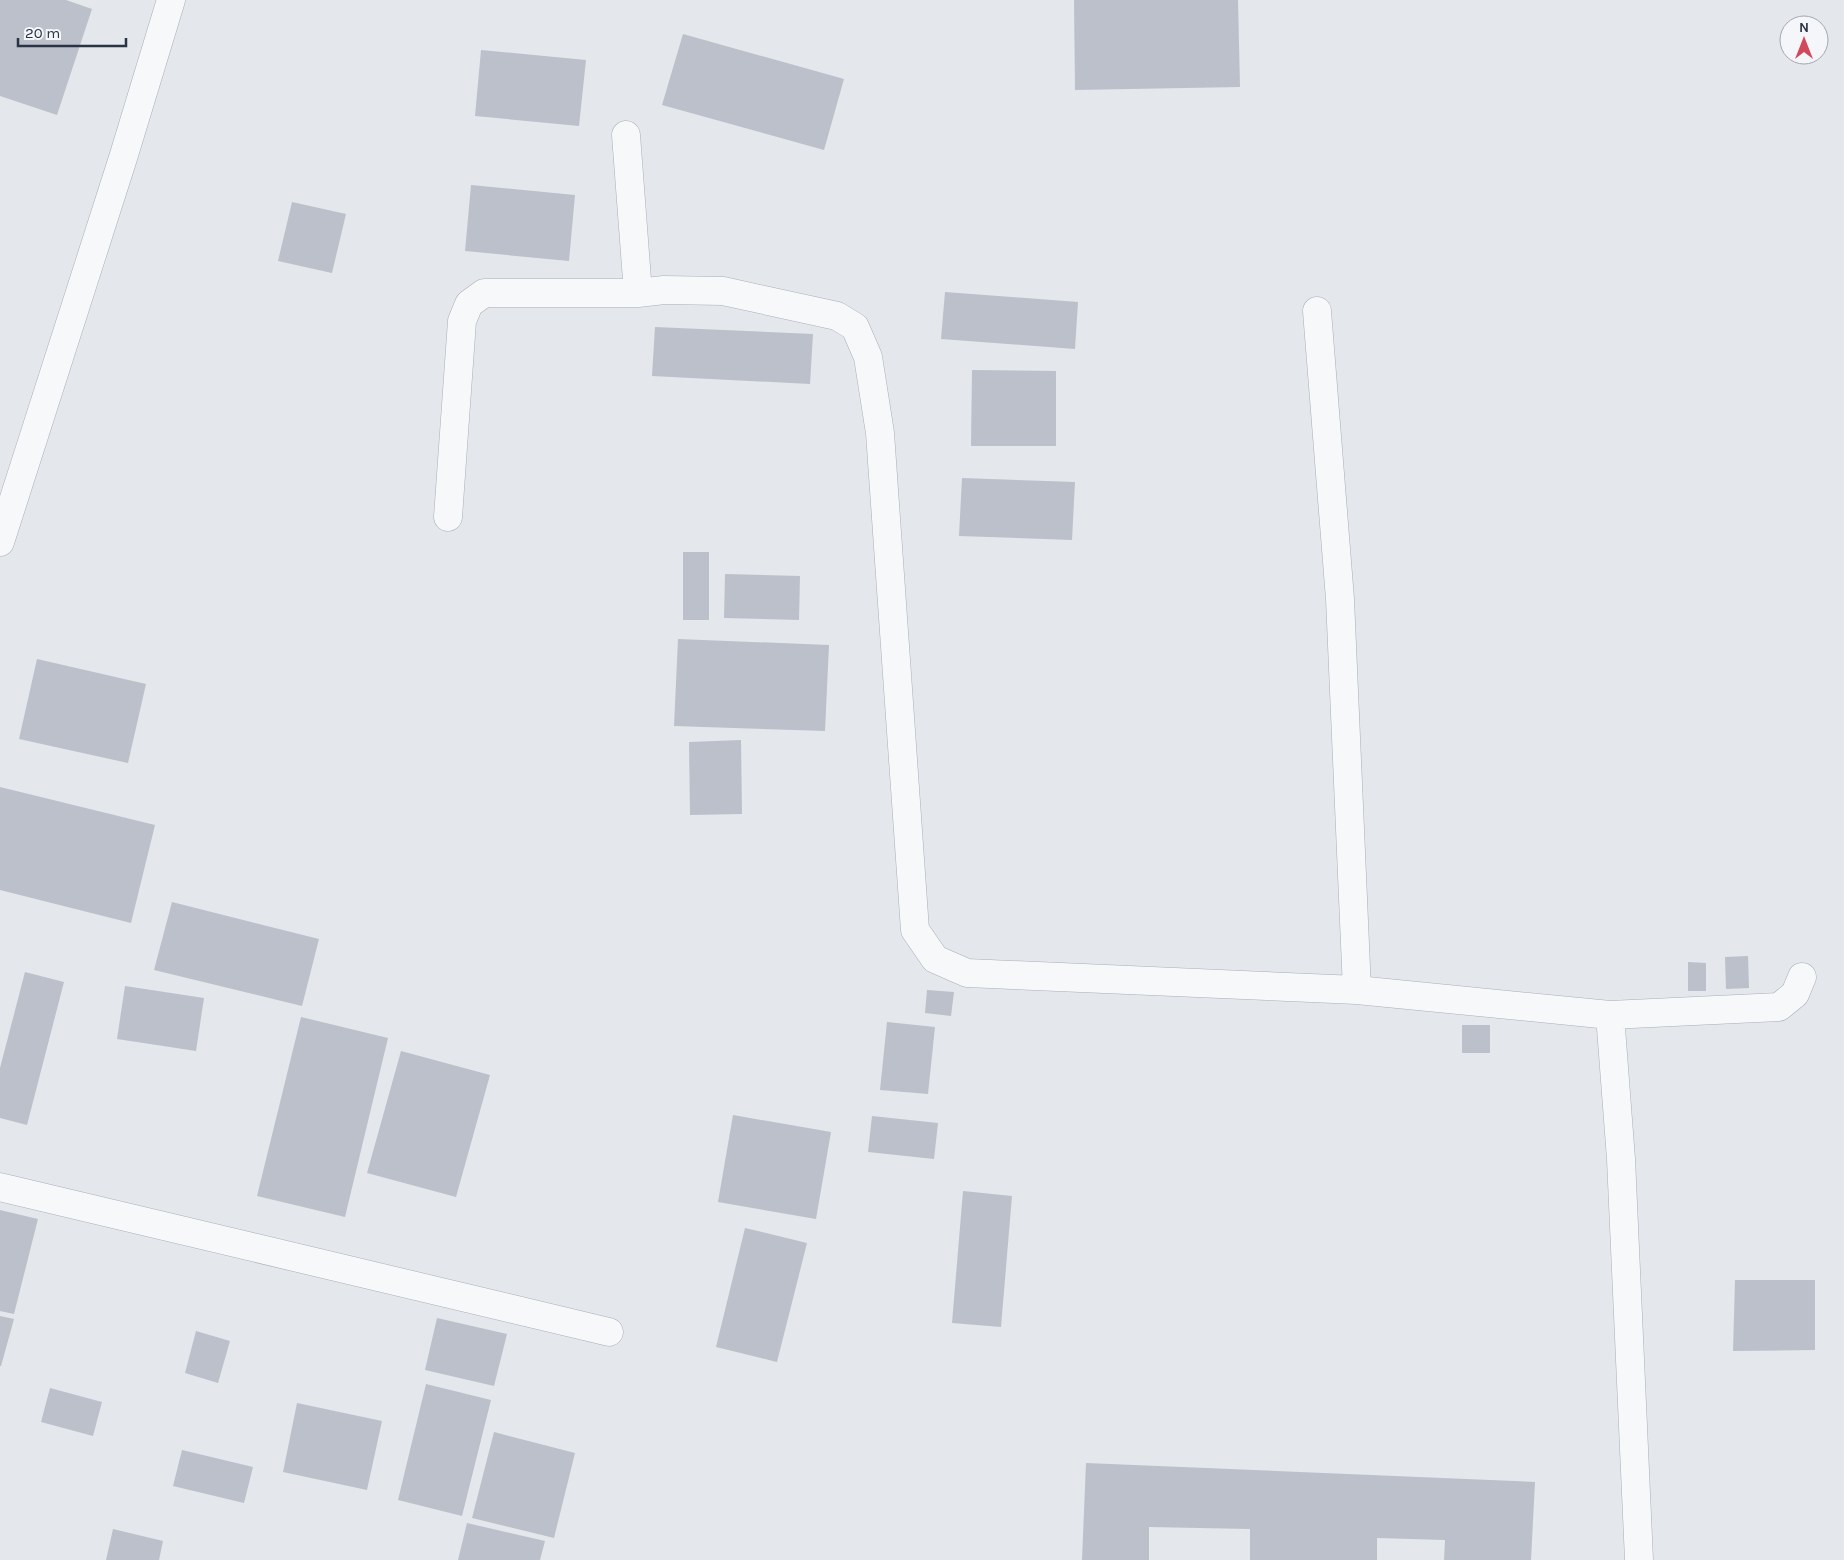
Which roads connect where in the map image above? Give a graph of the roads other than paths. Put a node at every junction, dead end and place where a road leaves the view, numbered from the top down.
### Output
1 (171, 0) edge
2 (626, 135) dead end
3 (638, 293) junction
4 (1317, 311) dead end
5 (448, 517) dead end
6 (0, 542) edge
7 (1802, 977) dead end
8 (1357, 990) junction
9 (1610, 1015) junction
10 (0, 1187) edge
11 (609, 1332) dead end
12 (1639, 1560) edge

1 - 6 street
2 - 3 street
3 - 5 street
3 - 8 street
4 - 8 street
7 - 9 street
8 - 9 street
9 - 12 street
10 - 11 street

